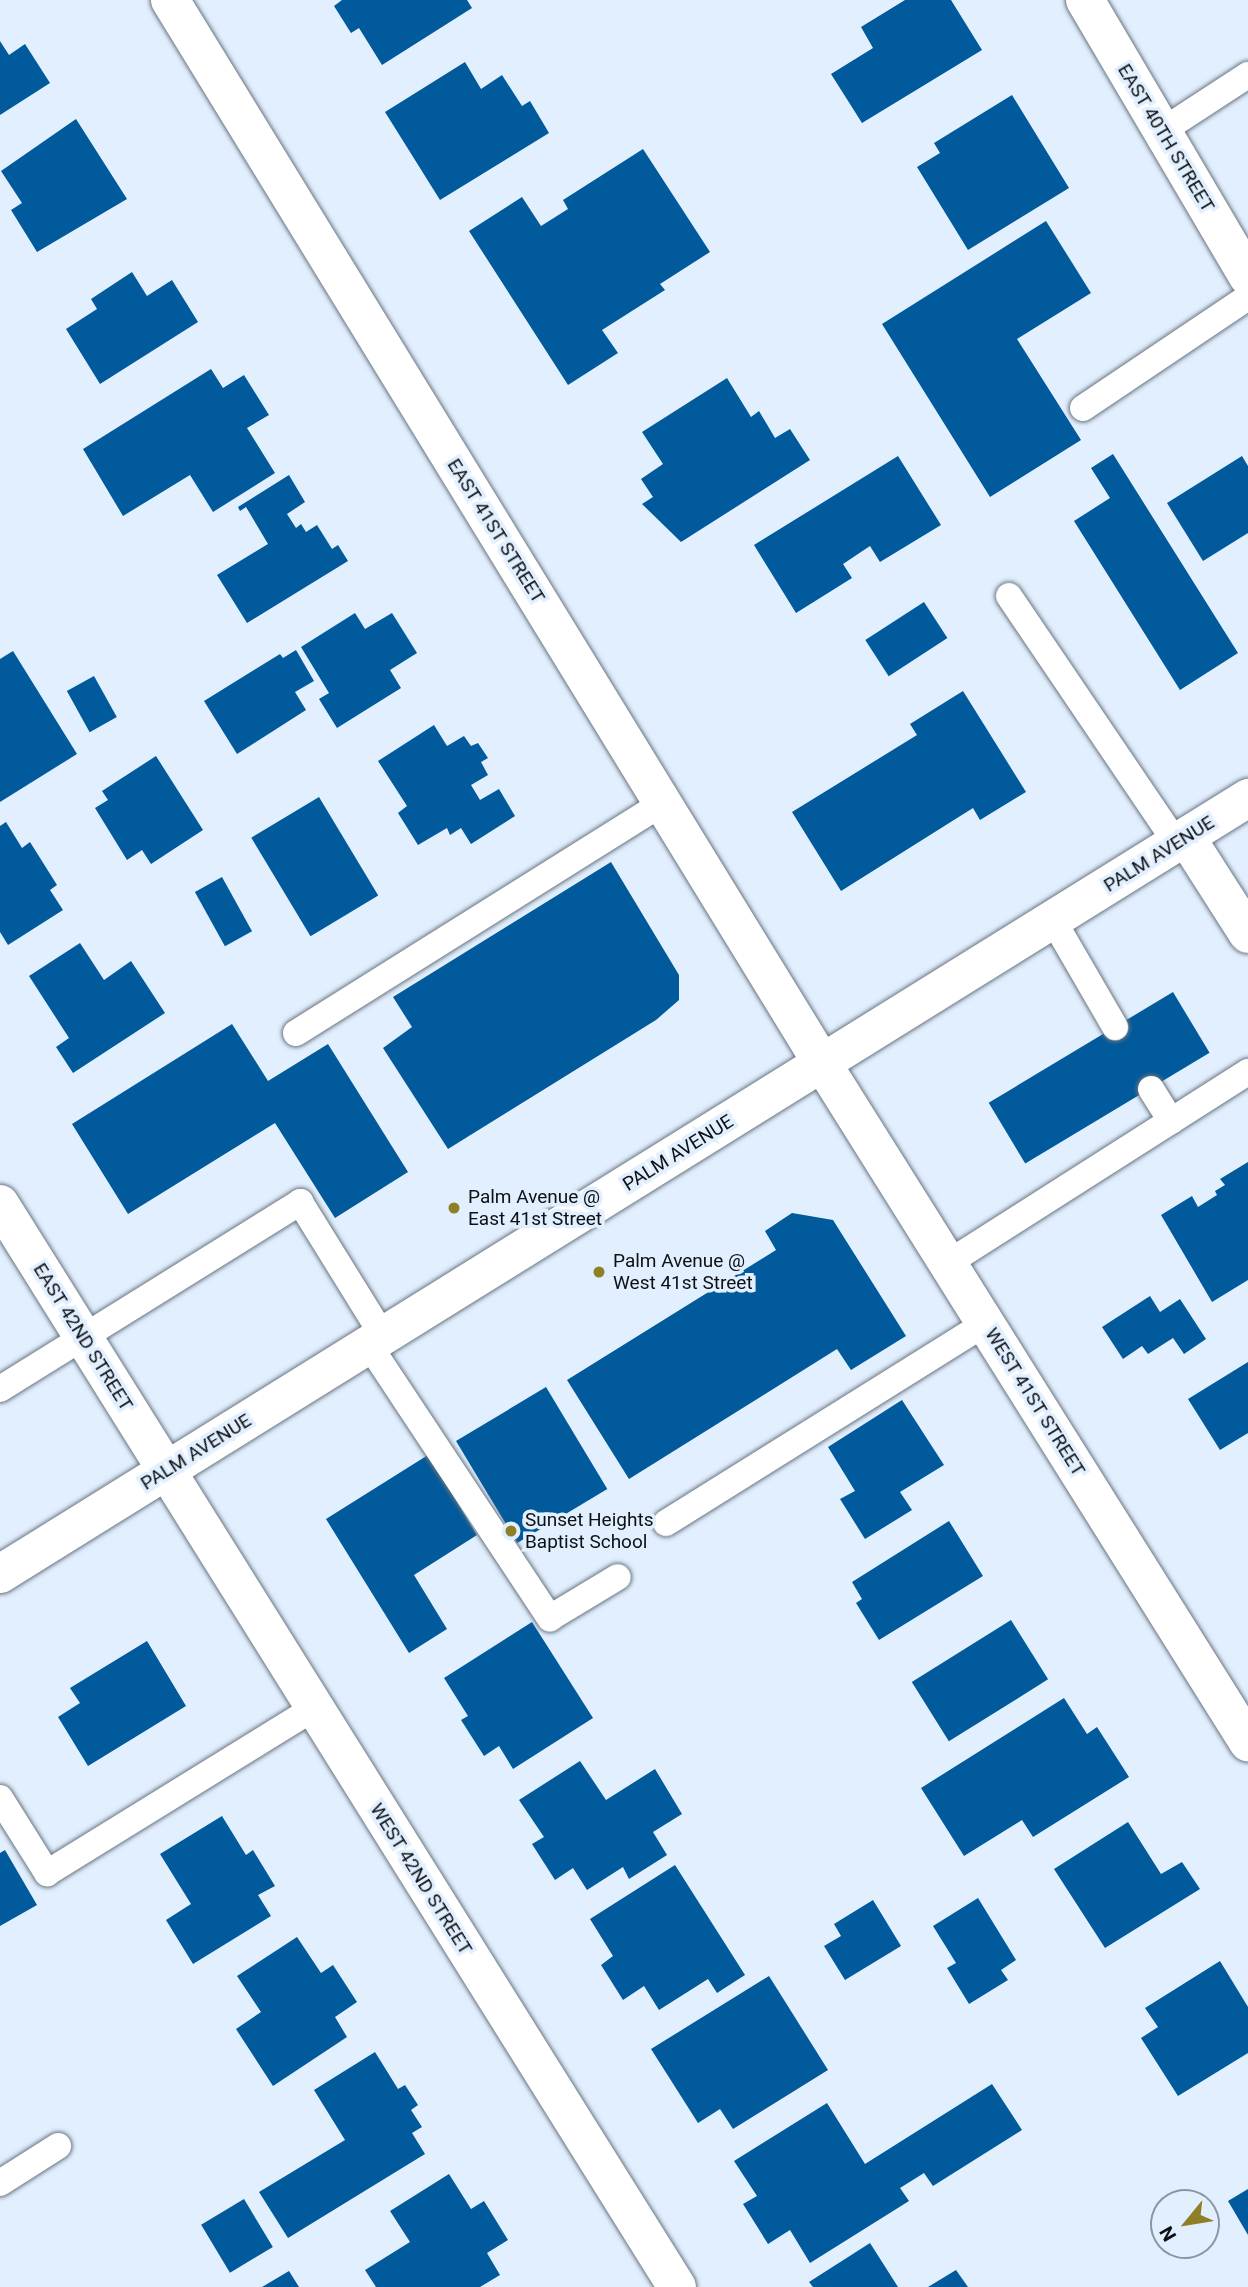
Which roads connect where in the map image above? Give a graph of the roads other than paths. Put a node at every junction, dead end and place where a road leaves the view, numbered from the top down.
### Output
1 (170, 0) edge
2 (1085, 0) edge
3 (1248, 75) edge
4 (1162, 131) junction
5 (1248, 276) edge
6 (1248, 297) edge
7 (1083, 408) dead end
8 (1009, 596) dead end
9 (1248, 798) edge
10 (663, 803) junction
11 (1181, 840) junction
12 (1053, 920) junction
13 (1248, 934) edge
14 (1115, 1027) dead end
15 (296, 1033) dead end
16 (822, 1063) junction
17 (1248, 1072) edge
18 (1152, 1089) dead end
19 (1171, 1121) junction
20 (0, 1204) edge
21 (948, 1264) junction
22 (986, 1323) junction
23 (83, 1337) junction
24 (376, 1340) junction
25 (0, 1389) edge
26 (166, 1471) junction
27 (666, 1523) dead end
28 (0, 1574) edge
29 (618, 1577) dead end
30 (314, 1708) junction
31 (1248, 1742) edge
32 (0, 1798) edge
33 (58, 2146) dead end
34 (0, 2183) edge
35 (677, 2287) edge

1 - 10 street, EAST 41ST STREET
2 - 4 street, EAST 40TH STREET
3 - 4 lane
4 - 5 street, EAST 40TH STREET
6 - 7 lane
8 - 11 lane
9 - 11 street, PALM AVENUE
10 - 15 lane
10 - 16 street, EAST 41ST STREET
11 - 12 street, PALM AVENUE
11 - 13 street
12 - 14 lane
12 - 16 street, PALM AVENUE
16 - 21 street, WEST 41ST STREET
16 - 24 street, PALM AVENUE
17 - 19 lane
18 - 19 lane
19 - 21 lane
20 - 23 street, EAST 42ND STREET
21 - 22 street, WEST 41ST STREET
22 - 27 lane
22 - 31 street, WEST 41ST STREET
23 - 24 lane
23 - 25 lane
23 - 26 street, EAST 42ND STREET
24 - 26 street, PALM AVENUE
24 - 29 lane
26 - 28 street, PALM AVENUE
26 - 30 street, WEST 42ND STREET
30 - 32 lane
30 - 35 street, WEST 42ND STREET
33 - 34 lane

